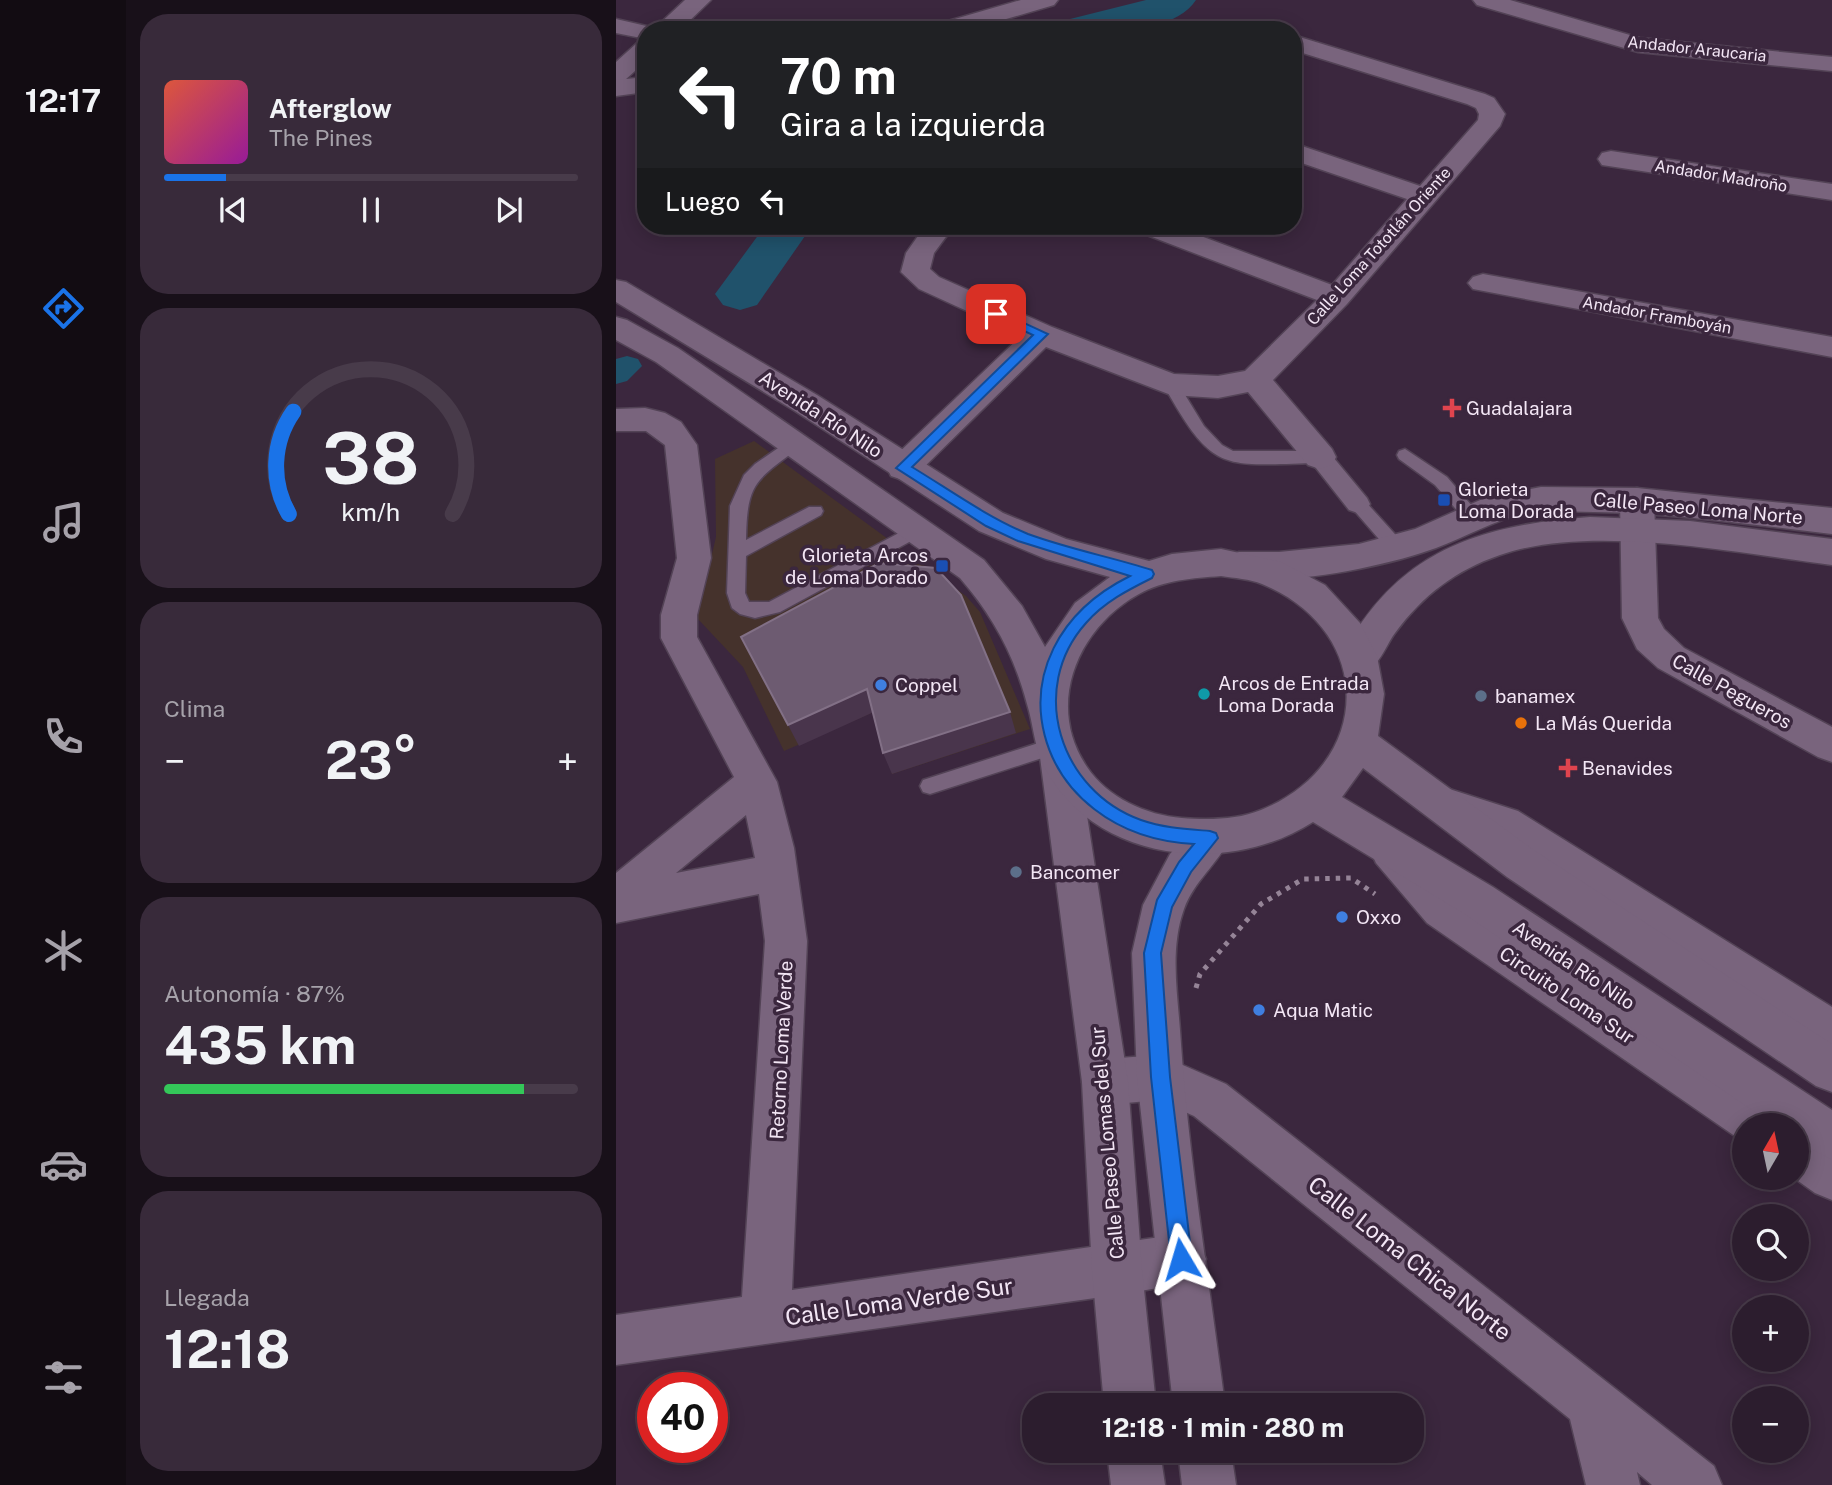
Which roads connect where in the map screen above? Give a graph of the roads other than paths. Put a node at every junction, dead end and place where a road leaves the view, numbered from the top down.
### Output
1 (699, 0) edge
2 (1046, 0) edge
3 (1485, 0) edge
4 (676, 21) edge
5 (973, 21) edge
6 (616, 26) edge
7 (637, 30) edge
8 (1302, 45) edge
9 (637, 56) edge
10 (1832, 64) edge
11 (616, 75) edge
12 (637, 85) edge
13 (616, 88) edge
14 (1302, 153) edge
15 (1611, 159) dead end
16 (1832, 192) edge
17 (1424, 196) junction
18 (933, 235) edge
19 (1173, 235) edge
20 (1483, 283) dead end
21 (616, 289) edge
22 (1337, 297) junction
23 (616, 327) edge
24 (1041, 334) junction
25 (1832, 347) edge
26 (1255, 380) junction
27 (1171, 384) junction
28 (631, 420) edge
29 (794, 443) junction
30 (1405, 455) dead end
31 (1320, 457) junction
32 (903, 468) junction
33 (1359, 504) joint
34 (815, 511) dead end
35 (1637, 515) junction
36 (1473, 518) junction
37 (1832, 521) edge
38 (918, 530) junction
39 (1396, 548) junction
40 (1832, 552) edge
41 (737, 553) junction
42 (1239, 565) junction
43 (1147, 574) junction
44 (1359, 657) junction
45 (1047, 704) junction
46 (1357, 742) junction
47 (1832, 746) edge
48 (1058, 751) junction
49 (757, 782) junction
50 (930, 786) dead end
51 (1312, 800) junction
52 (1438, 802) junction
53 (1210, 838) junction
54 (1389, 849) junction
55 (777, 872) junction
56 (616, 898) edge
57 (616, 904) edge
58 (1832, 1032) edge
59 (1832, 1070) edge
60 (1160, 1077) junction
61 (1105, 1082) junction
62 (1740, 1113) edge
63 (1832, 1136) edge
64 (1810, 1161) edge
65 (1832, 1176) edge
66 (1181, 1259) junction
67 (1117, 1270) junction
68 (766, 1320) junction
69 (616, 1340) edge
70 (1129, 1393) edge
71 (1198, 1393) edge
72 (1592, 1401) junction
73 (1135, 1463) edge
74 (1206, 1463) edge
75 (1138, 1485) edge
76 (1209, 1485) edge
77 (1613, 1485) edge
78 (1695, 1485) edge

1 - 4 street
2 - 5 street
3 - 10 street, Andador Araucaria
6 - 7 street
8 - 17 street, Calle Loma Tototlán Oriente
9 - 11 street
12 - 13 street
14 - 17 street
15 - 16 street, Andador Madroño
17 - 22 street, Calle Loma Tototlán Oriente
18 - 24 street
19 - 22 street
20 - 25 street, Andador Framboyán
21 - 32 street, Avenida Río Nilo
22 - 26 street, Calle Loma Tototlán Oriente
23 - 29 street, Avenida Río Nilo
24 - 27 street
24 - 32 street
26 - 27 street
26 - 31 street
27 - 31 lane
28 - 49 street, Retorno Loma Verde
29 - 38 street, Avenida Río Nilo
29 - 41 lane
30 - 36 lane
31 - 33 street
32 - 43 street, Avenida Río Nilo
33 - 39 lane
34 - 41 lane
35 - 36 street, Calle Paseo Loma Norte
35 - 37 street, Calle Paseo Loma Norte
35 - 40 street, Calle Paseo Loma Norte
35 - 44 street, Calle Paseo Loma Norte
35 - 47 street, Calle Pegueros
36 - 39 street, Calle Paseo Loma Norte
38 - 41 lane
38 - 45 street, Avenida Río Nilo
39 - 42 street, Calle Paseo Loma Norte
42 - 43 street
42 - 44 street
43 - 45 street
44 - 46 street
45 - 48 street, Calle Paseo Lomas del Sur
46 - 51 street
46 - 52 street
48 - 50 lane
48 - 53 street
48 - 61 street, Calle Paseo Lomas del Sur
49 - 55 street, Retorno Loma Verde
49 - 56 street
51 - 53 street
51 - 54 street, Avenida Río Nilo
52 - 58 street
52 - 59 street
53 - 60 street
54 - 62 street, Circuito Loma Sur
54 - 63 street, Avenida Río Nilo
55 - 57 street
55 - 68 street, Retorno Loma Verde
60 - 61 street, Calle Loma Chica Norte
60 - 66 street
60 - 72 street, Calle Loma Chica Norte
61 - 67 street, Calle Paseo Lomas del Sur
64 - 65 street
66 - 67 street, Calle Loma Verde Sur
66 - 71 street
67 - 68 street, Calle Loma Verde Sur
67 - 70 street, Calle Paseo Lomas del Sur
68 - 69 street, Calle Loma Verde Sur
72 - 77 street
72 - 78 street, Calle Loma Chica Norte
73 - 75 street
74 - 76 street

